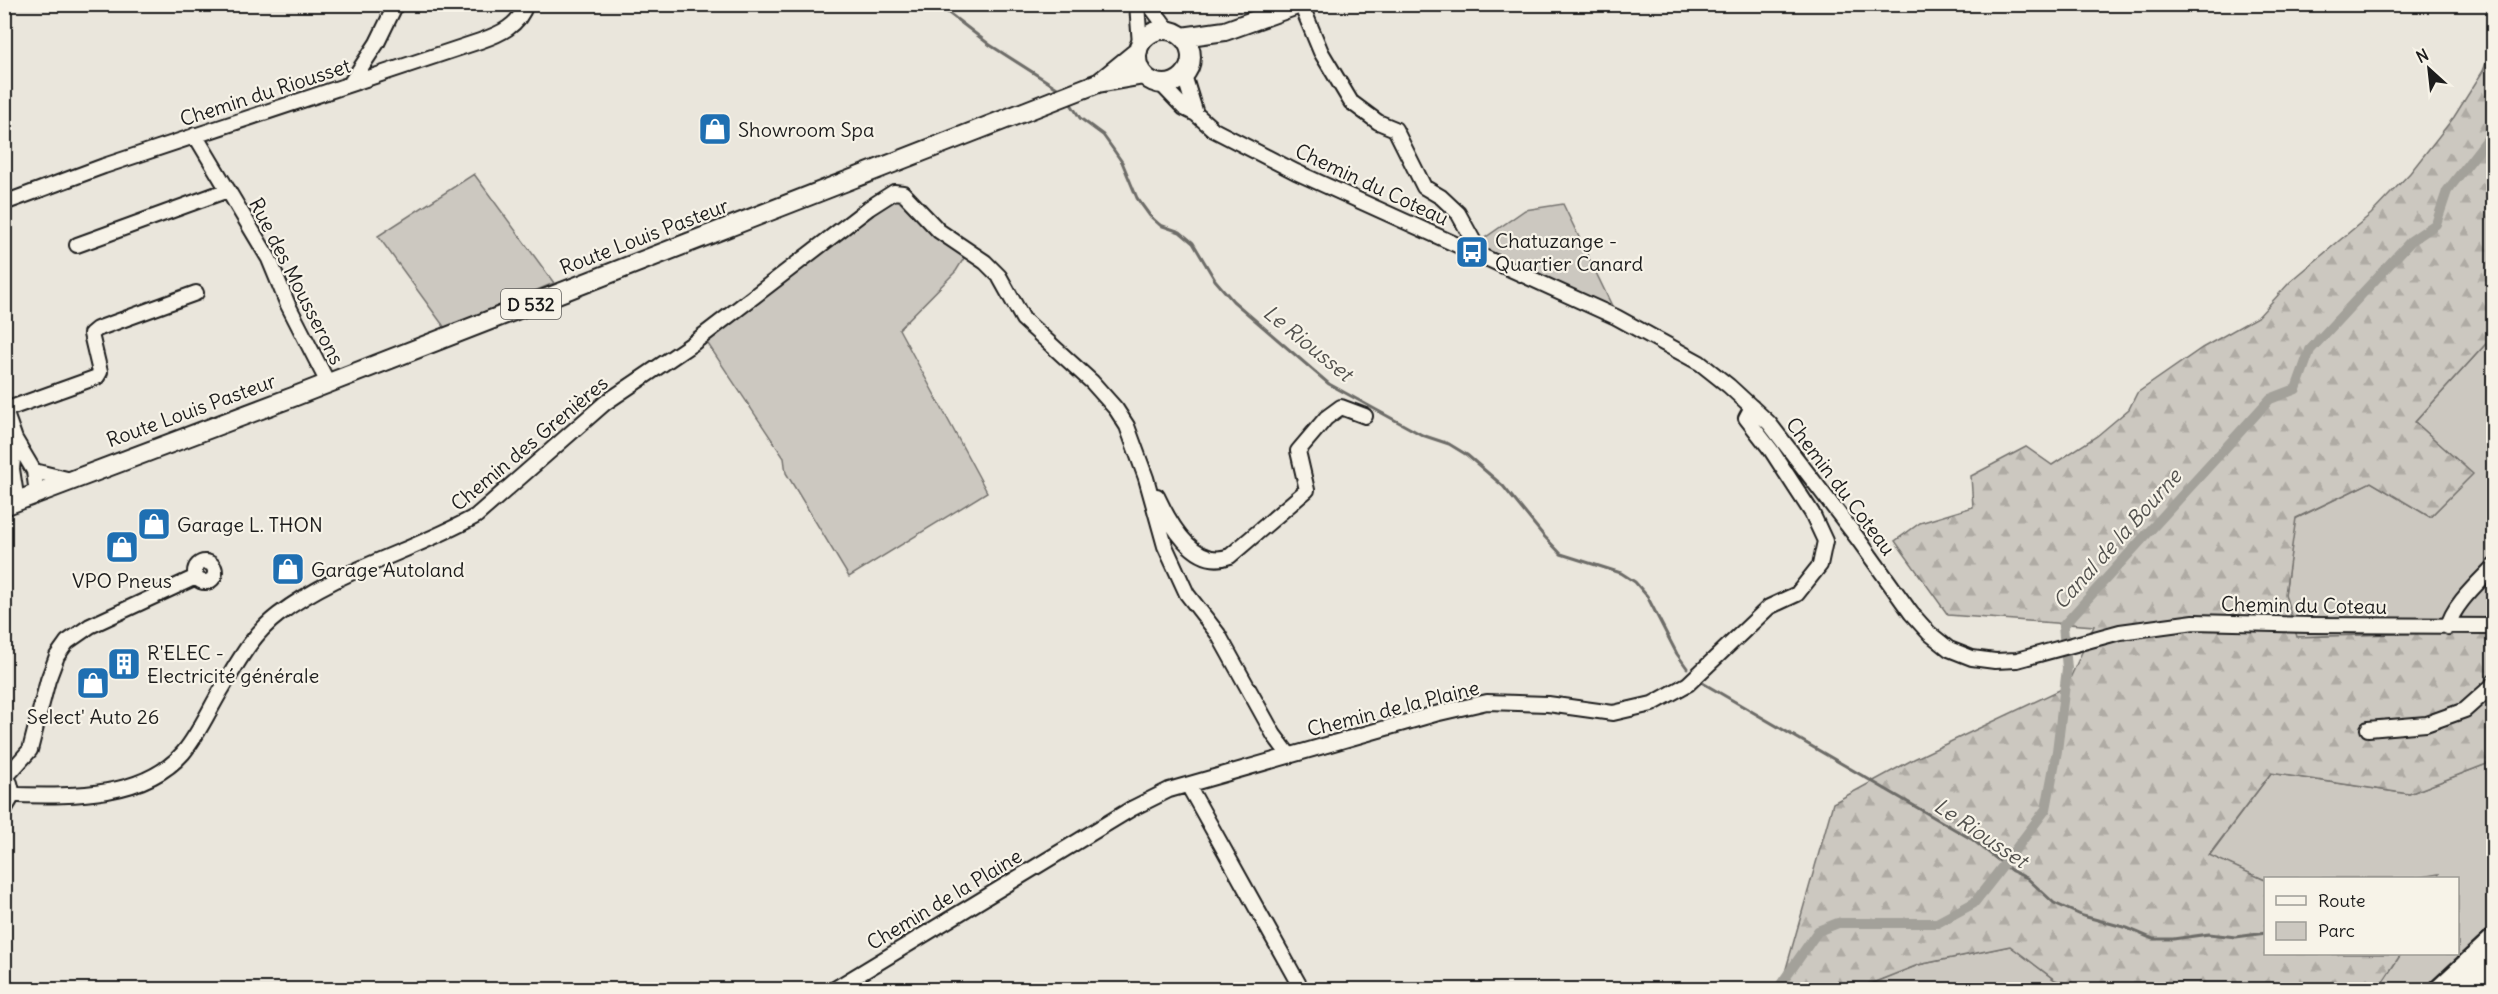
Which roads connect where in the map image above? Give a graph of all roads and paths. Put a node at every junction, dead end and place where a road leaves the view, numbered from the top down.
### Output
1 (396, 4) edge
2 (526, 4) edge
3 (1137, 4) edge
4 (1149, 4) edge
5 (1300, 4) edge
6 (1225, 31) junction
7 (1175, 34) junction
8 (1139, 48) junction
9 (1191, 57) junction
10 (1144, 75) junction
11 (1184, 75) junction
12 (1098, 83) junction
13 (350, 84) junction
14 (1161, 84) junction
15 (1196, 114) junction
16 (195, 135) junction
17 (228, 190) junction
18 (4, 203) edge
19 (77, 245) dead end
20 (1472, 252) junction
21 (196, 293) dead end
22 (328, 383) junction
23 (1752, 407) junction
24 (5, 409) edge
25 (1365, 416) dead end
26 (15, 439) junction
27 (1142, 465) junction
28 (34, 471) junction
29 (71, 480) junction
30 (37, 494) junction
31 (11, 504) edge
32 (2493, 566) edge
33 (196, 577) dead end
34 (2493, 626) edge
35 (2448, 627) junction
36 (2493, 681) edge
37 (2368, 729) dead end
38 (1289, 755) junction
39 (5, 777) edge
40 (1188, 785) junction
41 (13, 795) junction
42 (4, 810) edge
43 (2493, 940) edge
44 (2493, 962) edge
45 (833, 990) edge
46 (1302, 990) edge
47 (2440, 990) edge
48 (2463, 990) edge

1 - 13 street
2 - 13 street, Chemin du Riousset
3 - 8 street
4 - 7 street
5 - 6 main road
5 - 20 street
6 - 7 main road
6 - 9 main road
7 - 8 main road
7 - 9 main road
8 - 10 main road
8 - 12 main road, Route Louis Pasteur / D 532
9 - 11 main road
10 - 12 main road, Route Louis Pasteur / D 532
10 - 14 main road
11 - 14 main road
11 - 15 street
12 - 22 main road, Route Louis Pasteur / D 532
13 - 16 street, Chemin du Riousset
14 - 15 street, Chemin du Coteau
15 - 20 street, Chemin du Coteau
16 - 17 street, Rue des Mousserons
16 - 18 street, Chemin du Riousset
17 - 19 street
17 - 22 street, Rue des Mousserons
20 - 23 street, Chemin du Coteau
21 - 24 street
22 - 29 main road, Route Louis Pasteur / D 532
23 - 35 street, Chemin du Coteau
23 - 38 street, Chemin de la Plaine
24 - 26 street
25 - 27 street
26 - 28 street
26 - 31 street
27 - 38 street
27 - 41 street, Chemin des Grenières
28 - 29 street
28 - 30 street
29 - 30 main road, Route Louis Pasteur / D 532
30 - 31 main road, Route Louis Pasteur / D 532
32 - 35 street
33 - 39 street
34 - 35 street, Chemin du Coteau
36 - 37 street
38 - 40 street, Chemin de la Plaine
39 - 41 street
40 - 45 street, Chemin de la Plaine
40 - 46 street
41 - 42 street
43 - 47 highway
44 - 48 highway

